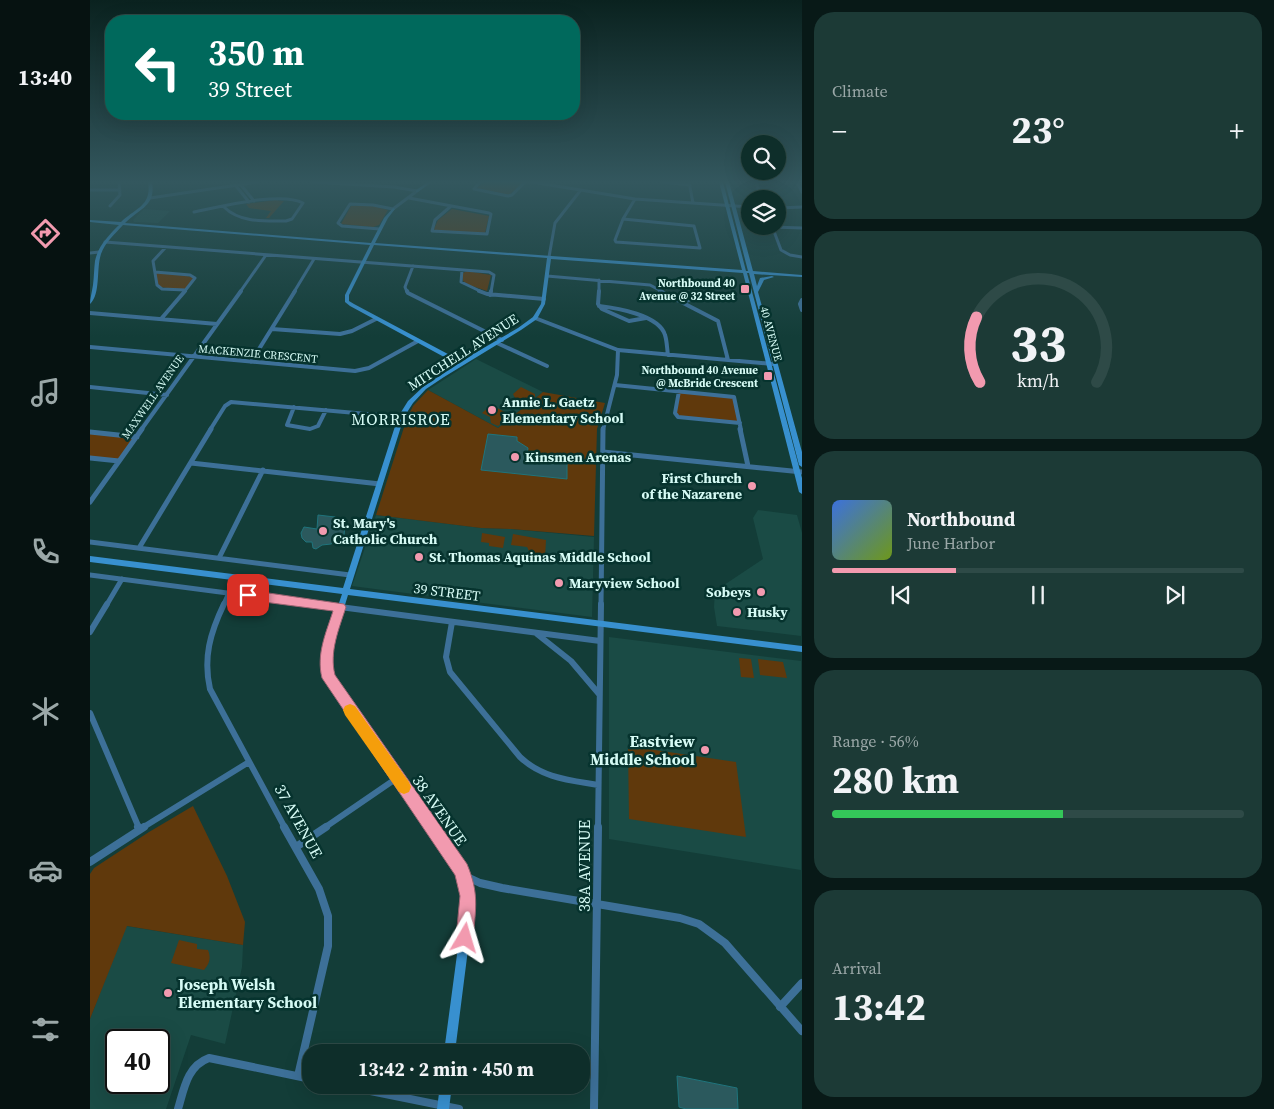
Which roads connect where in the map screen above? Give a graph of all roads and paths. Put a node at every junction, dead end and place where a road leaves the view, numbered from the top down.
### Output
1 (114, 234) edge
2 (226, 234) edge
3 (377, 234) edge
4 (458, 234) edge
5 (487, 234) edge
6 (553, 234) edge
7 (618, 234) edge
8 (697, 234) edge
9 (734, 234) edge
10 (742, 234) edge
11 (775, 235) edge
12 (106, 242) junction
13 (372, 246) junction
14 (166, 247) junction
15 (90, 252) edge
16 (99, 252) junction
17 (266, 255) junction
18 (802, 257) edge
19 (314, 259) junction
20 (549, 259) junction
21 (363, 262) junction
22 (750, 264) junction
23 (413, 266) junction
24 (462, 270) junction
25 (155, 272) junction
26 (744, 273) junction
27 (752, 274) junction
28 (786, 274) junction
29 (546, 276) junction
30 (772, 277) junction
31 (802, 277) edge
32 (599, 280) junction
33 (185, 290) junction
34 (757, 291) junction
35 (708, 292) dead end
36 (490, 295) junction
37 (544, 300) junction
38 (802, 300) edge
39 (684, 302) junction
40 (90, 303) edge
41 (599, 306) junction
42 (802, 310) edge
43 (90, 313) edge
44 (376, 318) junction
45 (535, 318) junction
46 (646, 318) junction
47 (161, 319) junction
48 (217, 324) junction
49 (272, 329) junction
50 (418, 340) junction
51 (500, 341) junction
52 (90, 347) edge
53 (618, 350) junction
54 (668, 355) junction
55 (194, 357) junction
56 (728, 360) junction
57 (251, 362) junction
58 (462, 364) junction
59 (771, 364) junction
60 (547, 366) dead end
61 (615, 385) junction
62 (90, 387) edge
63 (679, 391) junction
64 (167, 395) junction
65 (294, 407) junction
66 (326, 410) junction
67 (401, 417) junction
68 (740, 423) junction
69 (90, 432) edge
70 (137, 437) junction
71 (602, 452) junction
72 (90, 458) edge
73 (120, 461) junction
74 (191, 462) junction
75 (802, 465) edge
76 (748, 466) junction
77 (263, 470) junction
78 (799, 471) edge
79 (380, 484) junction
80 (802, 492) edge
81 (90, 502) edge
82 (90, 542) edge
83 (138, 548) junction
84 (219, 558) junction
85 (90, 560) edge
86 (90, 575) edge
87 (350, 575) junction
88 (122, 579) junction
89 (345, 592) junction
90 (229, 593) junction
91 (340, 607) junction
92 (452, 622) junction
93 (600, 624) junction
94 (90, 632) edge
95 (535, 632) junction
96 (600, 641) junction
97 (802, 649) edge
98 (600, 694) junction
99 (90, 715) edge
100 (249, 762) junction
101 (398, 778) junction
102 (598, 785) junction
103 (139, 829) junction
104 (296, 847) junction
105 (90, 862) edge
106 (464, 876) junction
107 (597, 904) junction
108 (802, 983) edge
109 (780, 1007) junction
110 (802, 1031) edge
111 (451, 1044) edge
112 (298, 1076) junction
113 (302, 1077) edge
114 (383, 1094) edge
115 (445, 1094) edge
116 (443, 1107) edge
117 (178, 1109) edge
118 (459, 1109) edge
119 (594, 1109) edge

1 - 12 main road
2 - 13 main road
3 - 13 main road
4 - 5 street
6 - 20 street
7 - 8 street
9 - 26 main road, 40 AVENUE
10 - 22 main road, 40 AVENUE
11 - 18 street
12 - 14 street
12 - 16 main road
13 - 20 main road
13 - 21 main road
14 - 17 street
14 - 25 street
15 - 16 street
16 - 40 main road
17 - 19 street
17 - 48 street, MAXWELL AVENUE
19 - 21 street
19 - 49 street
20 - 26 main road
20 - 29 main road, MITCHELL AVENUE
21 - 23 street
21 - 44 main road
22 - 27 main road, 40 AVENUE
22 - 28 main road
23 - 24 street
23 - 51 street
24 - 36 street
24 - 36 street
25 - 33 street
25 - 33 street
26 - 27 main road
26 - 59 main road, 40 AVENUE
27 - 28 main road
27 - 30 main road
27 - 34 main road, 40 AVENUE
28 - 31 main road
29 - 32 street
29 - 37 main road, MITCHELL AVENUE
30 - 31 main road
30 - 34 main road
32 - 39 street
32 - 41 street
33 - 47 street
34 - 59 main road, 40 AVENUE
35 - 39 street
36 - 37 street
37 - 45 main road, MITCHELL AVENUE
38 - 42 street
39 - 56 street
41 - 46 street
41 - 46 street
43 - 47 street
44 - 49 street
44 - 50 main road
45 - 51 main road, MITCHELL AVENUE
45 - 53 street
46 - 54 street
47 - 48 street
48 - 55 street, MAXWELL AVENUE
49 - 57 street
50 - 57 street, MACKENZIE CRESCENT
50 - 58 main road
51 - 58 main road, MITCHELL AVENUE
51 - 60 street
52 - 55 street, MACKENZIE CRESCENT
53 - 54 street
53 - 61 street, 38A AVENUE
54 - 56 street
55 - 57 street, MACKENZIE CRESCENT
55 - 64 street, MAXWELL AVENUE
56 - 59 street
58 - 67 main road, MITCHELL AVENUE
59 - 75 main road, 40 AVENUE
59 - 78 main road, 40 AVENUE
61 - 63 street
61 - 71 street, 38A AVENUE
62 - 64 street
63 - 68 street
63 - 68 street
64 - 70 street, MAXWELL AVENUE
65 - 66 street
65 - 66 street
65 - 74 street
66 - 67 street
67 - 79 main road, MITCHELL AVENUE
68 - 76 street
69 - 70 street
70 - 73 street, MAXWELL AVENUE
71 - 76 street
71 - 93 street, 38A AVENUE
72 - 73 street
73 - 81 street, MAXWELL AVENUE
74 - 77 street
74 - 83 street
76 - 78 street
77 - 79 street
77 - 84 street
78 - 80 main road, 40 AVENUE
79 - 87 main road, MITCHELL AVENUE
82 - 83 street
83 - 84 street
84 - 87 street
85 - 89 main road, 39 STREET
86 - 88 street, 39 STREET
87 - 89 main road, MITCHELL AVENUE
88 - 90 street, 39 STREET
88 - 94 street
89 - 91 main road, MITCHELL AVENUE
89 - 93 main road, 39 STREET
90 - 91 street, 39 STREET
90 - 100 street, 37 AVENUE
91 - 92 street, 39 STREET
91 - 101 main road, 38 AVENUE
92 - 95 street, 39 STREET
92 - 102 street
93 - 96 street, 38A AVENUE
93 - 97 main road, 39 STREET
95 - 96 street, 39 STREET
95 - 98 street
96 - 98 street, 38A AVENUE
98 - 102 street, 38A AVENUE
99 - 103 street
100 - 103 street
100 - 104 street, 37 AVENUE
101 - 104 street
101 - 106 main road, 38 AVENUE
102 - 107 street, 38A AVENUE
103 - 105 street
104 - 112 street, 37 AVENUE
106 - 107 street
106 - 111 main road, 38 AVENUE
107 - 109 street
107 - 119 street, 38A AVENUE
108 - 109 street
109 - 110 street
112 - 113 street
112 - 117 street
114 - 116 street
115 - 116 main road
116 - 118 street

